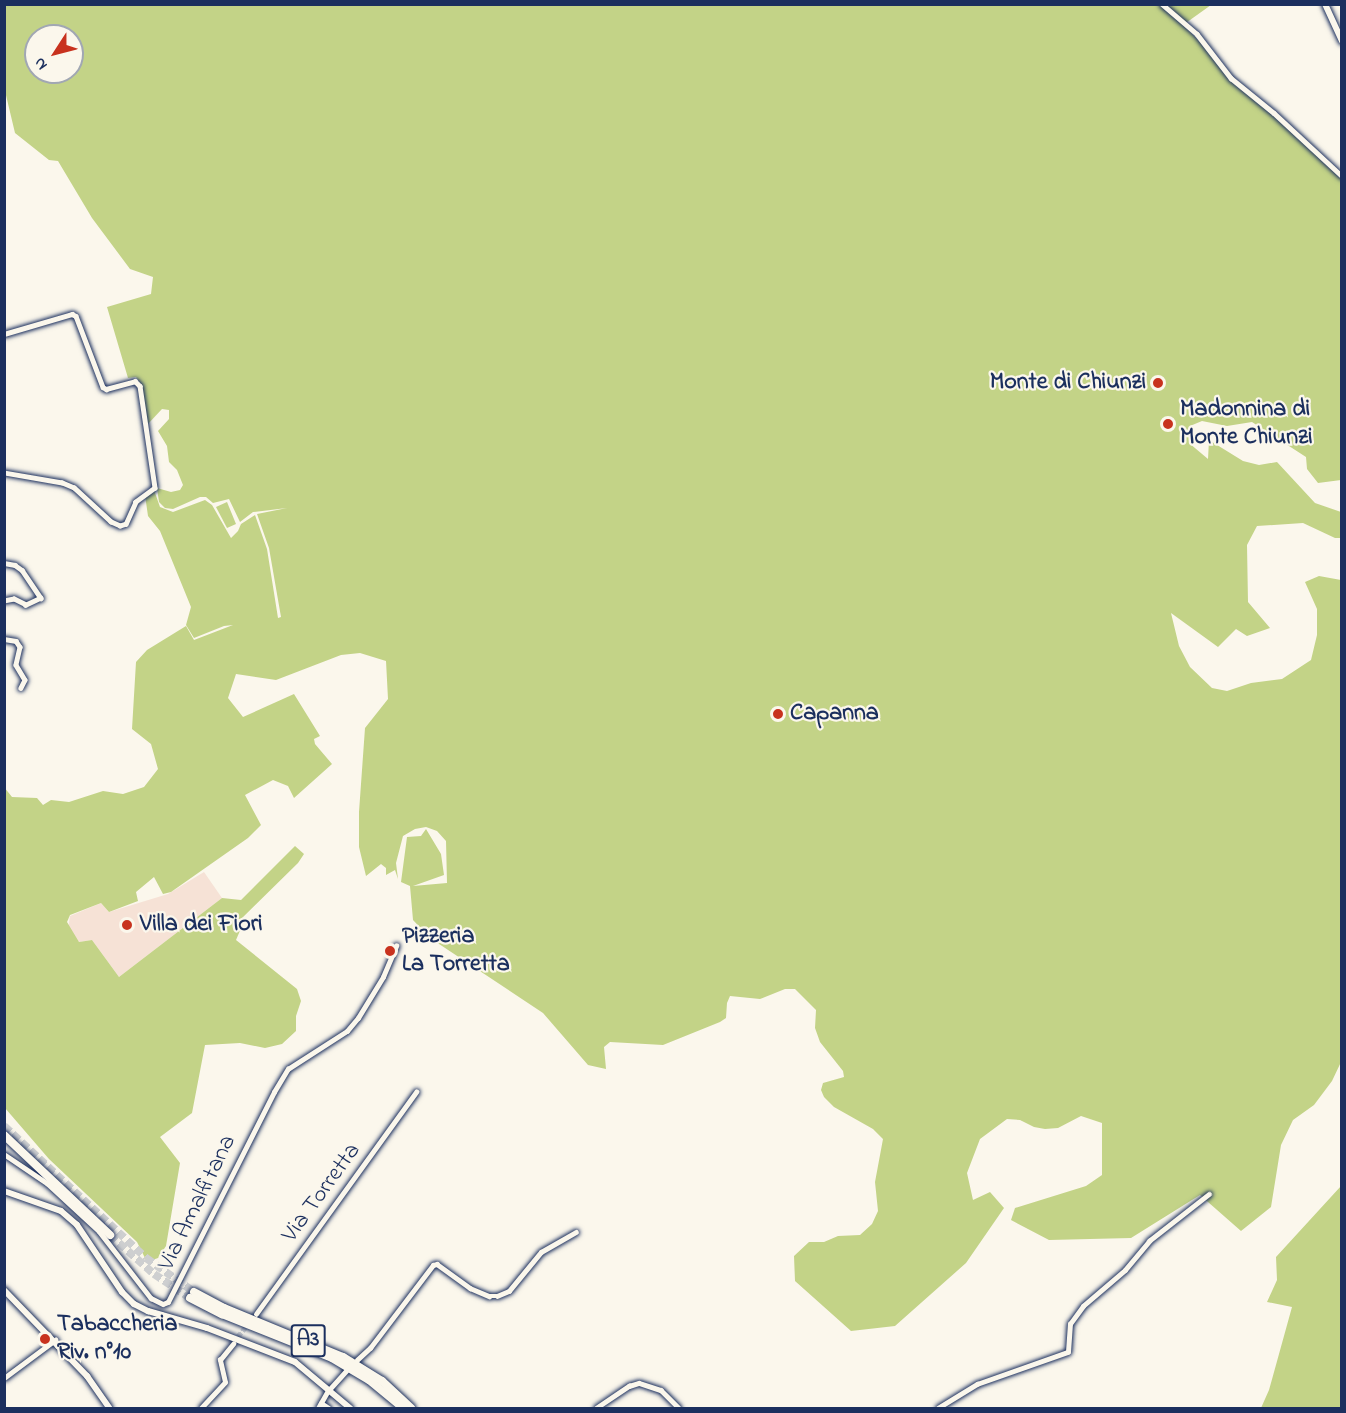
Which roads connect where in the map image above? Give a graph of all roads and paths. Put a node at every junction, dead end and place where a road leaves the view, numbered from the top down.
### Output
1 (1162, 4) edge
2 (1325, 4) edge
3 (1341, 41) edge
4 (1341, 176) edge
5 (4, 334) edge
6 (4, 473) edge
7 (4, 563) edge
8 (4, 601) edge
9 (4, 639) edge
10 (21, 688) dead end
11 (396, 946) dead end
12 (416, 1092) dead end
13 (4, 1135) edge
14 (4, 1154) edge
15 (4, 1191) edge
16 (1209, 1194) dead end
17 (576, 1232) dead end
18 (110, 1235) tunnel mouth
19 (4, 1290) edge
20 (256, 1314) dead end
21 (55, 1340) junction
22 (233, 1344) tunnel mouth
23 (357, 1360) dead end
24 (346, 1371) dead end
25 (4, 1378) edge
26 (328, 1391) junction
27 (319, 1406) edge
28 (108, 1407) edge
29 (201, 1408) edge
30 (328, 1408) edge
31 (350, 1408) edge
32 (403, 1408) edge
33 (411, 1408) edge
34 (596, 1408) edge
35 (679, 1408) edge
36 (938, 1408) edge

1 - 4 street
2 - 3 street
5 - 6 street
7 - 8 street
9 - 10 street
11 - 14 street, Via Amalfitana
12 - 20 street, Via Torretta
13 - 18 highway
15 - 26 street
16 - 36 street
17 - 23 street
19 - 21 street
21 - 25 street
21 - 28 street
22 - 29 street
24 - 26 street
26 - 27 street
26 - 31 street
27 - 30 street
32 - 33 highway, A3
34 - 35 street

